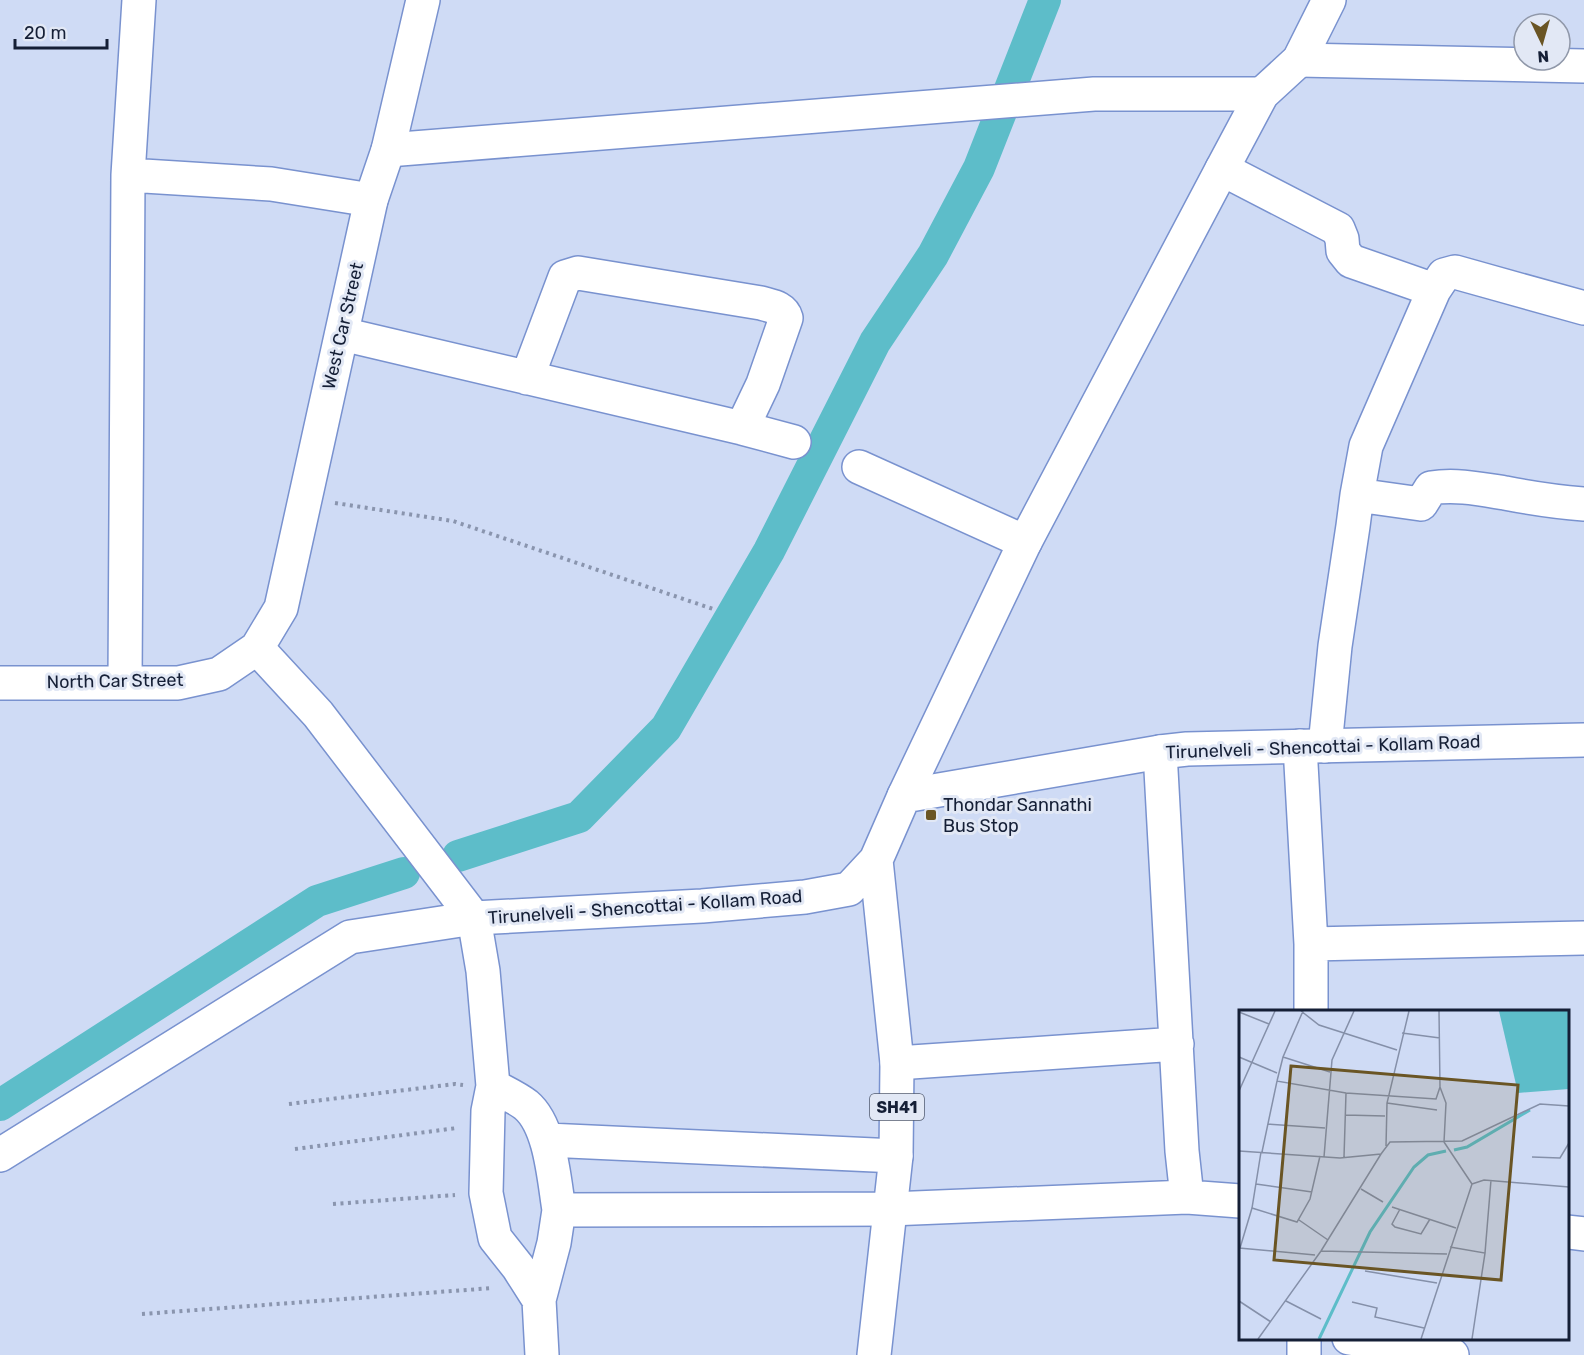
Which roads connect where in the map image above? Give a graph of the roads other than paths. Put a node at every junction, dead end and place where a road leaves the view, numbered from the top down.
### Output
1 (139, 0) edge
2 (423, 0) edge
3 (1329, 0) edge
4 (1299, 60) junction
5 (1584, 66) edge
6 (1262, 94) junction
7 (388, 150) junction
8 (1222, 169) junction
9 (128, 175) junction
10 (371, 200) junction
11 (1434, 290) junction
12 (1584, 308) edge
13 (342, 334) junction
14 (527, 378) junction
15 (742, 428) junction
16 (794, 442) dead end
17 (859, 467) dead end
18 (1357, 495) junction
19 (1584, 504) edge
20 (1025, 542) junction
21 (257, 648) junction
22 (125, 682) junction
23 (0, 683) edge
24 (1584, 740) edge
25 (1312, 746) junction
26 (1160, 752) junction
27 (904, 796) junction
28 (876, 860) junction
29 (474, 918) junction
30 (1584, 938) edge
31 (1311, 944) junction
32 (1311, 1010) edge
33 (1177, 1044) junction
34 (897, 1063) junction
35 (494, 1086) junction
36 (547, 1140) junction
37 (0, 1155) edge
38 (896, 1156) junction
39 (1187, 1197) junction
40 (1239, 1200) edge
41 (890, 1209) junction
42 (559, 1210) junction
43 (1569, 1232) edge
44 (1584, 1234) edge
45 (534, 1293) junction
46 (1363, 1340) edge
47 (542, 1355) edge
48 (874, 1355) edge
49 (1452, 1355) edge

1 - 9 street
2 - 7 street, West Car Street
3 - 4 street
4 - 5 street
4 - 6 street
6 - 7 street
6 - 8 street
7 - 10 street, West Car Street
8 - 11 street
8 - 20 street
9 - 10 street
9 - 22 street
10 - 13 street, West Car Street
11 - 12 street
11 - 18 street
13 - 14 street
13 - 21 street, West Car Street
14 - 15 street
14 - 15 street
15 - 16 street
17 - 20 street
18 - 19 street
18 - 25 street
20 - 27 street
21 - 22 street, North Car Street
21 - 29 street
22 - 23 street, North Car Street
24 - 25 street, Tirunelveli - Shencottai - Kollam Road
25 - 26 street, Tirunelveli - Shencottai - Kollam Road
25 - 31 street
26 - 27 street, Tirunelveli - Shencottai - Kollam Road
26 - 33 street
27 - 28 street, Tirunelveli - Shencottai - Kollam Road
28 - 29 street, Tirunelveli - Shencottai - Kollam Road
28 - 34 street, SH41
29 - 35 street
29 - 37 street, Tirunelveli - Shencottai - Kollam Road
30 - 31 street
31 - 32 street
33 - 34 street
33 - 39 street
34 - 38 street, SH41
35 - 36 street
35 - 45 street
36 - 38 street
36 - 42 street
38 - 41 street, SH41
39 - 40 street
39 - 41 street
41 - 42 street
41 - 48 street, SH41
42 - 45 street
43 - 44 street
45 - 47 street
46 - 49 street

